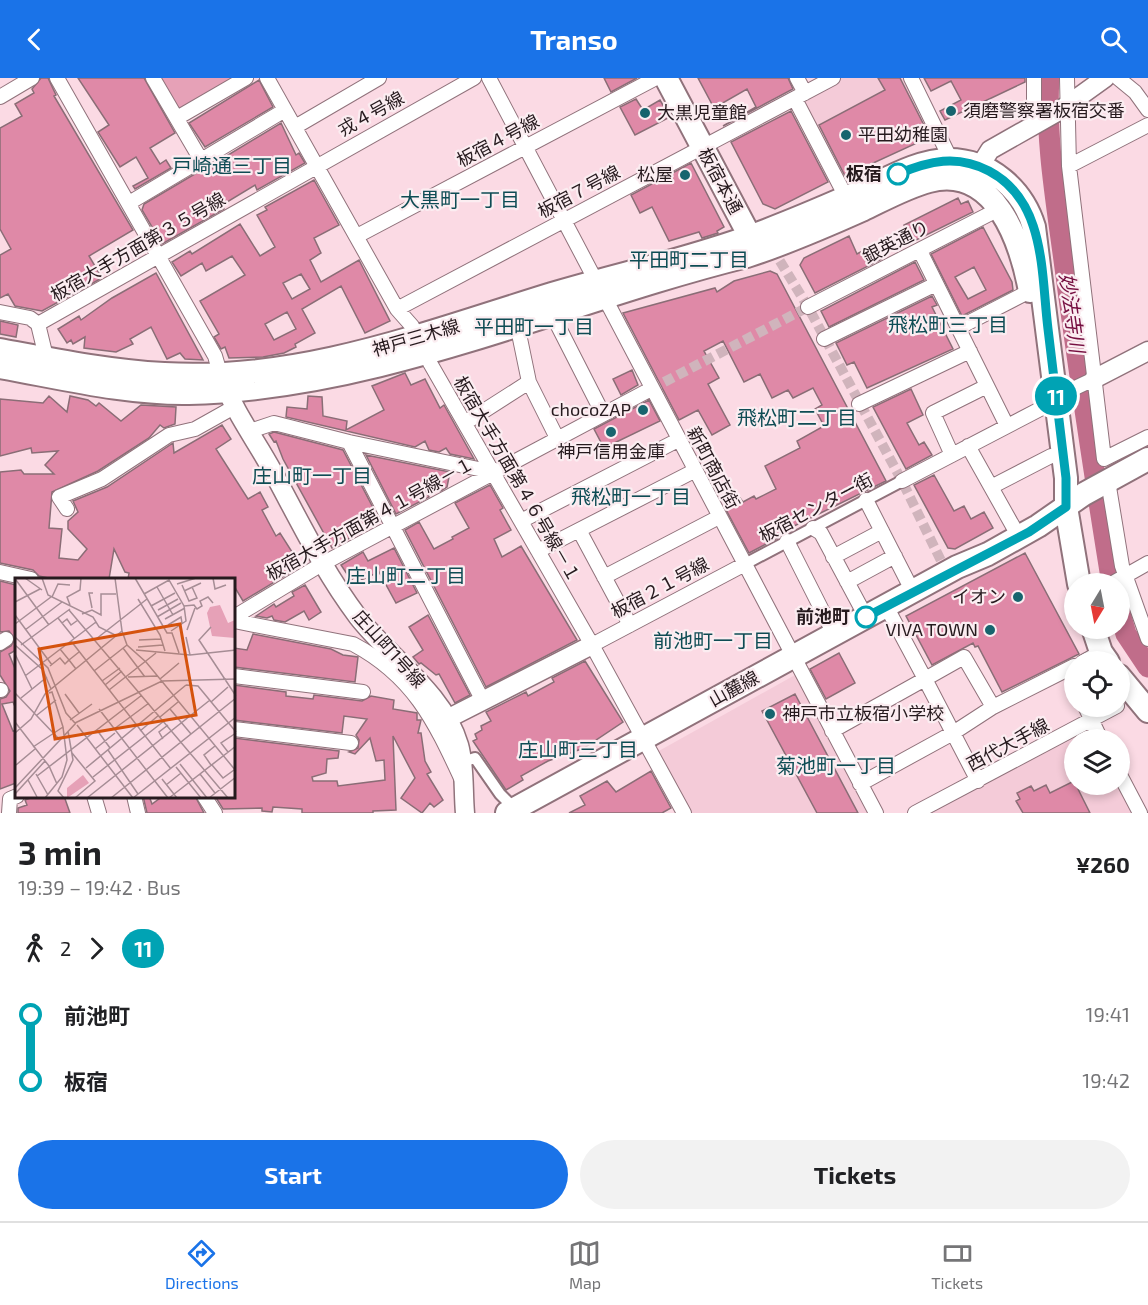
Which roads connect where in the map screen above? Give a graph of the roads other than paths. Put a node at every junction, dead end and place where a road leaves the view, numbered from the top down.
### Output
1 (32, 78) edge
2 (57, 78) edge
3 (153, 78) edge
4 (246, 78) edge
5 (267, 78) edge
6 (379, 78) edge
7 (474, 78) edge
8 (489, 78) edge
9 (656, 78) edge
10 (666, 78) edge
11 (682, 78) edge
12 (797, 78) edge
13 (833, 78) edge
14 (911, 78) edge
15 (1034, 78) edge
16 (1066, 78) edge
17 (1105, 78) edge
18 (1118, 78) edge
19 (800, 96) junction
20 (0, 97) edge
21 (1062, 109) junction
22 (285, 110) junction
23 (1148, 110) edge
24 (177, 118) junction
25 (1148, 125) edge
26 (1034, 126) junction
27 (295, 127) junction
28 (708, 143) junction
29 (524, 147) junction
30 (201, 160) junction
31 (317, 165) junction
32 (980, 166) junction
33 (1069, 166) junction
34 (954, 170) junction
35 (846, 197) junction
36 (129, 203) junction
37 (996, 203) junction
38 (564, 220) junction
39 (357, 236) junction
40 (760, 242) junction
41 (920, 251) junction
42 (160, 257) junction
43 (936, 284) junction
44 (599, 291) junction
45 (1030, 291) junction
46 (808, 307) tunnel mouth
47 (397, 309) junction
48 (0, 312) edge
49 (552, 314) junction
50 (38, 324) junction
51 (517, 324) junction
52 (958, 328) junction
53 (824, 339) dead end
54 (422, 345) junction
55 (0, 350) edge
56 (970, 351) junction
57 (1148, 351) edge
58 (46, 357) junction
59 (0, 367) edge
60 (1091, 381) junction
61 (529, 382) junction
62 (987, 386) junction
63 (651, 389) junction
64 (228, 390) junction
65 (1056, 399) junction
66 (859, 404) dead end
67 (603, 414) junction
68 (465, 423) junction
69 (1007, 426) junction
70 (250, 430) junction
71 (1148, 437) edge
72 (557, 438) junction
73 (678, 440) junction
74 (349, 442) junction
75 (968, 446) junction
76 (952, 455) junction
77 (1051, 456) junction
78 (1148, 459) edge
79 (694, 471) junction
80 (493, 472) junction
81 (902, 481) joint
82 (1107, 482) junction
83 (991, 487) junction
84 (866, 500) junction
85 (1073, 502) junction
86 (67, 509) dead end
87 (719, 517) junction
88 (521, 521) junction
89 (392, 526) junction
90 (813, 528) junction
91 (579, 530) junction
92 (882, 531) junction
93 (1019, 537) junction
94 (787, 541) junction
95 (538, 551) junction
96 (894, 556) junction
97 (833, 557) junction
98 (1148, 563) edge
99 (322, 564) junction
100 (745, 564) junction
101 (0, 572) edge
102 (1078, 573) edge
103 (1118, 573) edge
104 (1130, 573) edge
105 (604, 577) junction
106 (27, 578) edge
107 (847, 582) junction
108 (913, 592) junction
109 (1130, 602) edge
110 (886, 606) junction
111 (866, 617) junction
112 (236, 618) edge
113 (236, 619) edge
114 (630, 625) junction
115 (834, 634) junction
116 (1148, 639) edge
117 (592, 645) junction
118 (794, 656) junction
119 (236, 676) edge
120 (1064, 676) edge
121 (925, 679) junction
122 (363, 692) dead end
123 (483, 702) junction
124 (1133, 702) edge
125 (993, 707) junction
126 (1090, 717) edge
127 (447, 719) junction
128 (1092, 722) junction
129 (236, 729) edge
130 (1096, 729) edge
131 (832, 731) junction
132 (953, 733) junction
133 (643, 738) junction
134 (351, 743) dead end
135 (462, 762) junction
136 (978, 781) junction
137 (463, 783) junction
138 (860, 784) junction
139 (1130, 794) edge
140 (15, 797) edge
141 (95, 798) edge
142 (134, 798) edge
143 (205, 798) edge
144 (514, 812) edge
145 (9, 813) edge
146 (99, 813) edge
147 (138, 813) edge
148 (215, 813) edge
149 (465, 813) edge
150 (684, 813) edge
151 (876, 813) edge
152 (915, 813) edge
153 (1140, 813) edge

1 - 20 street
2 - 36 street
3 - 24 street
4 - 24 street
5 - 22 street, 板宿大手方面第４６号線－１
6 - 27 street
7 - 31 street, 戎４号線
8 - 29 street, 新町商店街
9 - 29 street, 板宿４号線
10 - 28 main road, 板宿本通
11 - 28 main road, 板宿本通
12 - 19 street
13 - 19 street, 板宿７号線
14 - 34 street
15 - 26 street
16 - 21 street
17 - 21 street
18 - 23 street
19 - 28 street, 板宿７号線
19 - 35 street
21 - 26 street
21 - 33 street
22 - 27 street, 板宿大手方面第４６号線－１
22 - 30 street
24 - 30 street
25 - 33 street
26 - 32 street
27 - 31 street, 板宿大手方面第４６号線－１
28 - 38 street, 板宿７号線
28 - 40 main road, 板宿本通
29 - 38 street, 新町商店街
29 - 39 street, 板宿４号線
30 - 36 street
31 - 39 street, 板宿大手方面第４６号線－１
31 - 42 street, 板宿大手方面第３５号線
32 - 34 main road, 神戸三木線
32 - 37 street
32 - 65 main road, 神戸三木線
33 - 60 street
34 - 35 main road, 神戸三木線
34 - 37 main road, 神戸三木線
34 - 40 main road, 神戸三木線
35 - 40 main road, 神戸三木線
36 - 42 street
37 - 41 street, 銀英通り
37 - 45 main road, 神戸三木線
38 - 44 street, 新町商店街
38 - 47 street, 板宿７号線
39 - 47 street, 板宿大手方面第４６号線－１
40 - 44 main road, 神戸三木線
41 - 43 street
41 - 46 street, 銀英通り
42 - 50 street, 板宿大手方面第３５号線
42 - 64 street
43 - 52 street
43 - 53 street
44 - 49 main road, 神戸三木線
44 - 54 main road, 神戸三木線
44 - 63 street, 新町商店街
45 - 52 street
45 - 65 main road, 神戸三木線
47 - 54 street, 板宿大手方面第４６号線－１
48 - 50 street
49 - 51 main road, 神戸三木線
49 - 67 street
50 - 58 street
51 - 54 main road, 神戸三木線
51 - 61 street
52 - 56 street
54 - 64 main road, 神戸三木線
54 - 68 street, 板宿大手方面第４６号線－１
55 - 58 main road, 神戸三木線
56 - 62 street
56 - 66 street
57 - 60 street
58 - 64 main road, 神戸三木線
59 - 64 main road, 神戸三木線
60 - 65 street
60 - 71 street
61 - 68 street
61 - 72 street
62 - 69 street
62 - 76 street
63 - 67 street, 板宿大手方面第４１号線－１
63 - 73 street, 新町商店街
64 - 70 street, 庄山町1号線
64 - 86 street
65 - 69 street
65 - 77 main road, 神戸三木線
65 - 85 main road, 神戸三木線
67 - 72 street, 板宿大手方面第４１号線－１
68 - 80 street, 板宿大手方面第４６号線－１
69 - 75 street
70 - 74 street
70 - 99 street, 庄山町1号線
72 - 80 street, 板宿大手方面第４１号線－１
73 - 79 street, 新町商店街
73 - 88 street
74 - 80 street
74 - 89 street
75 - 76 street
75 - 83 street
76 - 81 street
77 - 83 street
77 - 85 main road, 神戸三木線
78 - 82 main road, 山麓線
79 - 87 street, 新町商店街
79 - 91 street
80 - 88 street, 板宿大手方面第４６号線－１
80 - 89 street, 板宿大手方面第４１号線－１
81 - 84 street, 板宿センター街
82 - 85 main road, 山麓線
82 - 103 street
83 - 93 street
84 - 90 street, 板宿センター街
84 - 92 street
85 - 93 main road, 山麓線
85 - 102 main road, 神戸三木線
87 - 100 street, 新町商店街
87 - 105 street
88 - 95 street, 板宿大手方面第４６号線－１
89 - 99 street, 板宿大手方面第４１号線－１
89 - 123 street
90 - 94 street, 板宿センター街
90 - 97 street
91 - 95 street
91 - 105 street
92 - 96 street
92 - 97 street
93 - 108 main road, 山麓線
94 - 100 street, 板宿センター街
94 - 115 street
95 - 117 street, 板宿大手方面第４６号線－１
96 - 107 street
96 - 108 street
97 - 107 street
98 - 104 street
99 - 112 street, 板宿大手方面第４１号線－１
99 - 127 street, 庄山町1号線
100 - 114 street, 板宿２１号線
100 - 118 street, 新町商店街
101 - 106 street
105 - 114 street
107 - 111 street
108 - 110 main road, 山麓線
109 - 116 street
110 - 111 main road, 山麓線
110 - 121 street
111 - 115 main road, 山麓線
113 - 137 street
114 - 117 street, 板宿２１号線
115 - 118 main road, 山麓線
117 - 123 street
117 - 133 street, 板宿大手方面第４６号線－１
118 - 131 street, 新町商店街
118 - 133 main road, 山麓線
119 - 122 street
120 - 125 street
121 - 125 street
121 - 131 street
121 - 132 street
123 - 127 street
124 - 128 street, 西代大手線
125 - 132 street
126 - 128 street
127 - 135 street, 庄山町1号線
128 - 130 street
128 - 136 street, 西代大手線
129 - 134 street
131 - 138 street, 新町商店街
132 - 136 street
132 - 138 street
133 - 144 main road, 山麓線
133 - 150 street, 板宿大手方面第４６号線－１
135 - 137 street, 庄山町1号線
135 - 144 street
136 - 152 street, 西代大手線
137 - 149 street, 庄山町1号線
138 - 151 street, 新町商店街
139 - 153 street
140 - 145 street
141 - 146 street
142 - 147 street
143 - 148 street

